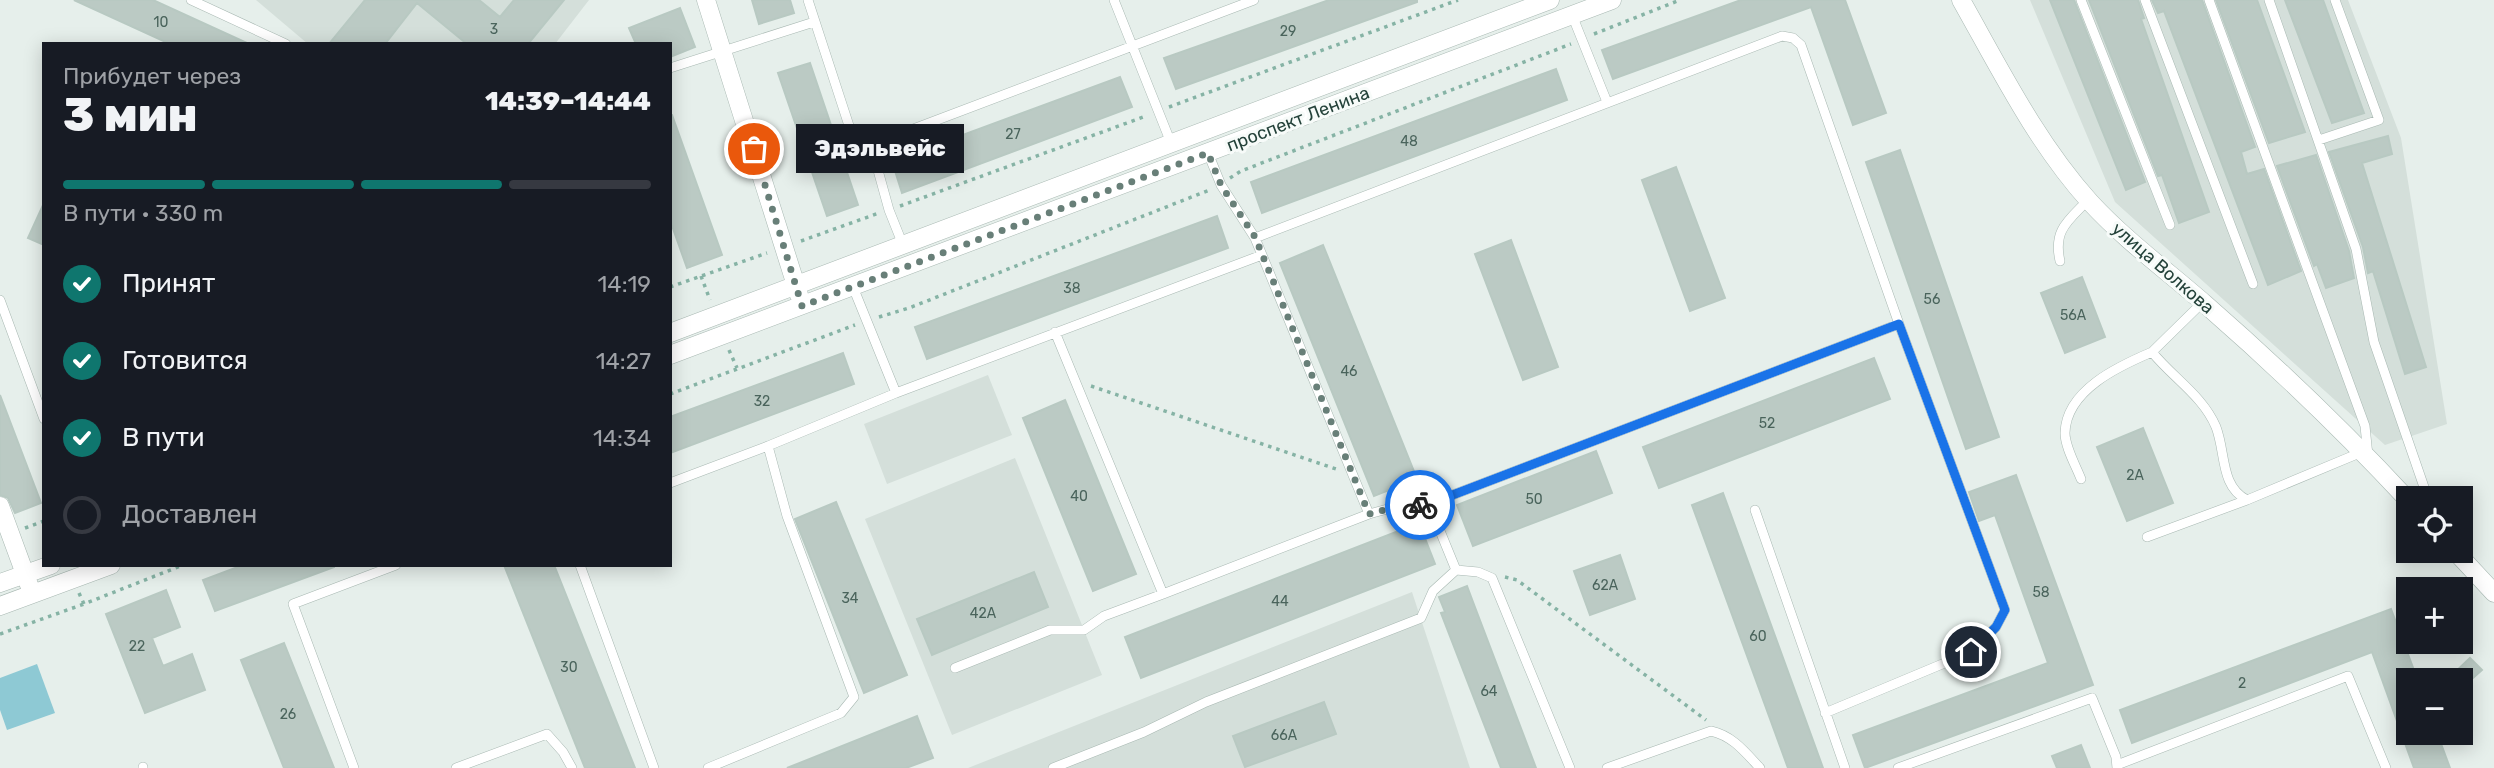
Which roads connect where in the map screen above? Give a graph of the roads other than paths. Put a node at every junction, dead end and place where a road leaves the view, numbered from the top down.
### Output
1 (191, 0) edge
2 (706, 0) edge
3 (808, 0) edge
4 (1114, 0) edge
5 (1254, 0) edge
6 (1550, 0) edge
7 (1612, 0) edge
8 (1961, 0) edge
9 (2081, 0) edge
10 (2145, 0) edge
11 (2209, 0) edge
12 (2269, 0) edge
13 (2335, 0) edge
14 (1514, 6) edge
15 (1572, 15) junction
16 (814, 22) junction
17 (282, 42) edge
18 (1132, 46) junction
19 (723, 52) junction
20 (672, 67) edge
21 (1607, 102) junction
22 (2319, 140) junction
23 (1171, 143) junction
24 (871, 145) junction
25 (1208, 153) junction
26 (2088, 200) junction
27 (2170, 225) dead end
28 (1255, 237) junction
29 (903, 245) junction
30 (1262, 255) junction
31 (2060, 261) dead end
32 (795, 284) junction
33 (2253, 284) dead end
34 (853, 287) junction
35 (0, 300) edge
36 (2203, 302) junction
37 (802, 306) junction
38 (1899, 324) junction
39 (672, 330) edge
40 (1055, 332) junction
41 (2152, 352) junction
42 (672, 354) edge
43 (895, 393) junction
44 (42, 414) edge
45 (768, 446) junction
46 (2365, 455) junction
47 (2081, 479) dead end
48 (672, 482) edge
49 (2424, 486) edge
50 (2396, 487) edge
51 (2247, 500) junction
52 (1429, 504) junction
53 (0, 506) edge
54 (1755, 509) dead end
55 (1369, 514) junction
56 (2147, 537) dead end
57 (2468, 563) edge
58 (44, 567) edge
59 (106, 567) edge
60 (391, 567) edge
61 (581, 567) edge
62 (1456, 570) junction
63 (25, 573) junction
64 (0, 583) edge
65 (2491, 584) edge
66 (32, 593) junction
67 (1163, 594) junction
68 (0, 606) edge
69 (955, 668) dead end
70 (1825, 713) junction
71 (2117, 767) edge
72 (354, 768) edge
73 (456, 768) edge
74 (572, 768) edge
75 (654, 768) edge
76 (708, 768) edge
77 (1054, 768) edge
78 (1570, 768) edge
79 (1607, 768) edge
80 (1760, 768) edge
81 (1845, 768) edge
82 (1898, 768) edge
83 (2386, 768) edge

1 - 17 lane
2 - 19 street
3 - 16 lane
4 - 18 lane
5 - 18 lane
6 - 14 street, проспект Ленина
7 - 15 street, проспект Ленина
8 - 26 street, улица Волкова
9 - 27 lane
10 - 33 lane
11 - 46 lane
12 - 22 lane
13 - 22 lane
14 - 23 street, проспект Ленина
15 - 21 lane
15 - 25 street, проспект Ленина
16 - 19 lane
16 - 24 lane
18 - 23 lane
18 - 24 lane
19 - 20 lane
19 - 32 street
21 - 28 lane
21 - 38 lane
22 - 49 lane
23 - 29 street, проспект Ленина
24 - 29 lane
25 - 28 lane
25 - 34 street, проспект Ленина
26 - 31 lane
26 - 36 street, улица Волкова
28 - 30 lane
29 - 32 street, проспект Ленина
30 - 40 lane
30 - 55 lane
32 - 37 street
32 - 39 street, проспект Ленина
34 - 37 street, проспект Ленина
34 - 43 lane
35 - 44 lane
36 - 41 lane
36 - 46 street, улица Волкова
37 - 42 street, проспект Ленина
38 - 52 lane
38 - 70 lane
40 - 43 lane
40 - 67 lane
41 - 47 lane
41 - 51 lane
43 - 45 lane
45 - 48 lane
45 - 76 lane
46 - 50 street, улица Волкова
46 - 51 lane
51 - 56 lane
52 - 55 lane
52 - 62 lane
53 - 63 street
54 - 70 lane
55 - 67 lane
57 - 65 street
58 - 63 street
59 - 66 street
60 - 72 lane
61 - 75 lane
62 - 77 lane
62 - 78 lane
63 - 64 street
63 - 66 street
66 - 68 street
67 - 69 lane
70 - 81 lane
71 - 82 lane
71 - 83 lane
73 - 74 lane
79 - 80 lane

